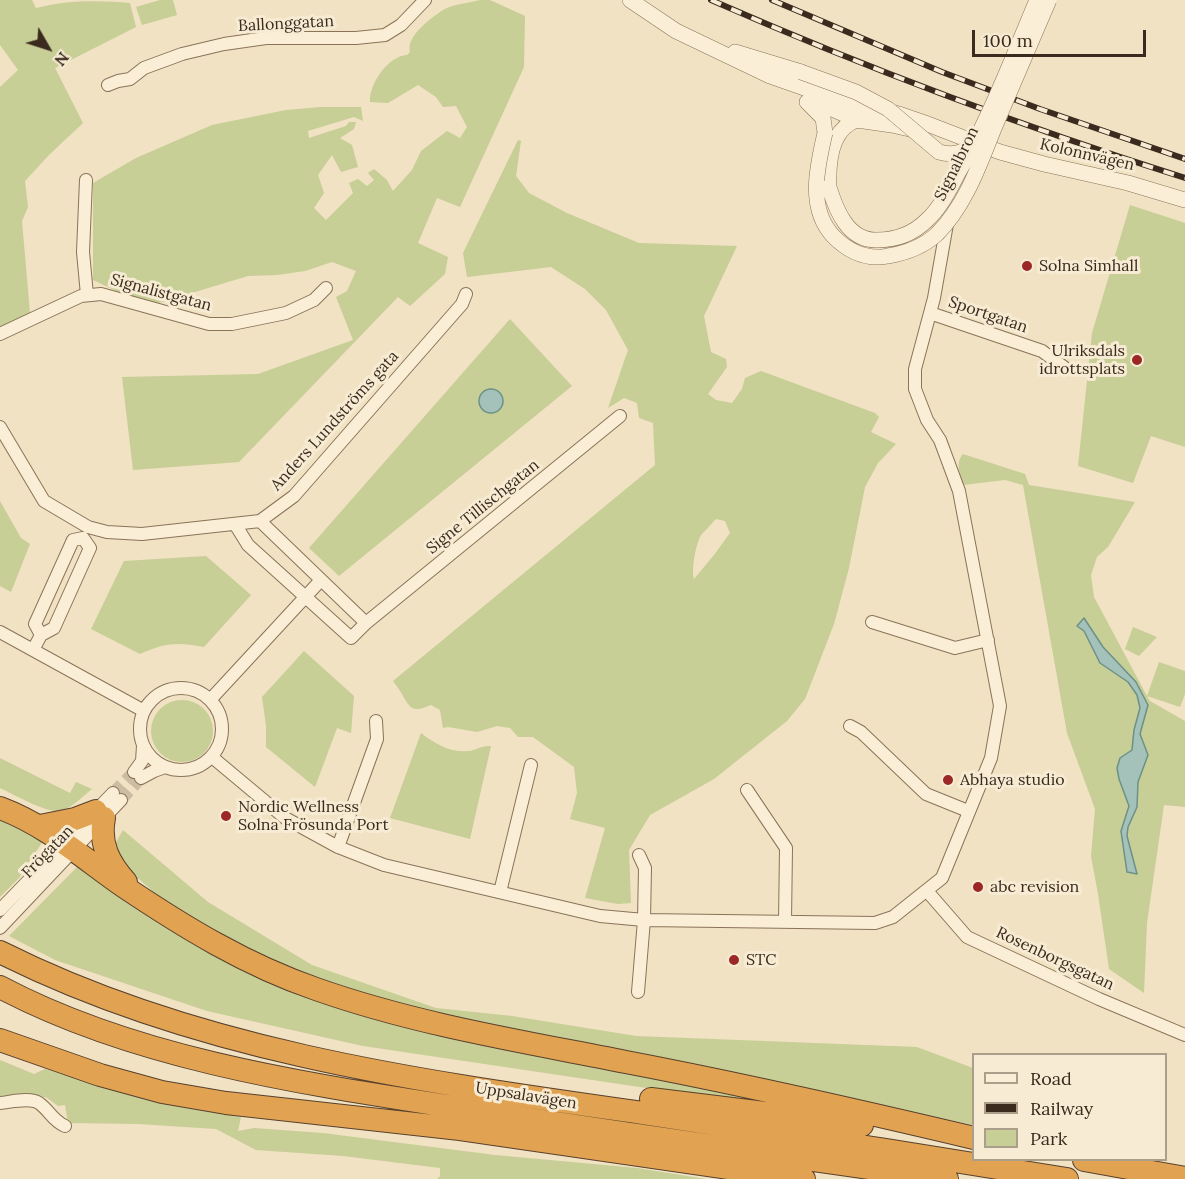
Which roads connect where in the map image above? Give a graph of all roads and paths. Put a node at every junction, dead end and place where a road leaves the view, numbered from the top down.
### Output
1 (425, 0) edge
2 (630, 0) edge
3 (1037, 0) edge
4 (1049, 0) edge
5 (695, 41) junction
6 (770, 76) junction
7 (108, 85) dead end
8 (800, 96) junction
9 (838, 112) junction
10 (899, 114) junction
11 (857, 120) junction
12 (825, 133) junction
13 (977, 146) junction
14 (86, 180) dead end
15 (1185, 201) edge
16 (326, 288) dead end
17 (466, 294) dead end
18 (87, 295) junction
19 (930, 313) junction
20 (0, 334) edge
21 (1065, 368) dead end
22 (620, 416) dead end
23 (0, 427) edge
24 (260, 521) junction
25 (235, 524) junction
26 (85, 532) junction
27 (321, 580) junction
28 (304, 597) junction
29 (872, 622) dead end
30 (366, 623) junction
31 (0, 632) edge
32 (41, 635) junction
33 (988, 640) junction
34 (33, 650) junction
35 (210, 700) junction
36 (144, 711) junction
37 (376, 721) dead end
38 (850, 726) dead end
39 (143, 746) junction
40 (212, 756) junction
41 (531, 765) dead end
42 (165, 767) junction
43 (747, 790) dead end
44 (117, 796) tunnel mouth
45 (0, 808) edge
46 (968, 811) junction
47 (100, 815) junction
48 (40, 826) junction
49 (68, 846) junction
50 (338, 847) junction
51 (639, 855) dead end
52 (927, 891) junction
53 (500, 892) junction
54 (139, 897) junction
55 (0, 910) edge
56 (644, 920) junction
57 (784, 921) junction
58 (0, 928) edge
59 (0, 952) edge
60 (0, 987) edge
61 (638, 992) dead end
62 (1185, 1035) edge
63 (0, 1040) edge
64 (413, 1077) junction
65 (0, 1103) edge
66 (537, 1120) junction
67 (65, 1126) dead end
68 (972, 1139) edge
69 (972, 1139) edge
70 (579, 1146) junction
71 (1089, 1161) edge
72 (1185, 1178) edge
73 (804, 1179) edge
74 (947, 1179) edge
75 (1067, 1179) edge

1 - 7 street, Ballonggatan
2 - 5 street, Kolonnvägen
3 - 13 street, Signalbron, bridge
4 - 12 street, Signalbron, bridge
5 - 6 street, Kolonnvägen
5 - 13 street, bridge
6 - 8 street, Kolonnvägen
6 - 10 street, Kolonnvägen
8 - 9 street, Kolonnvägen
8 - 12 street, Kolonnvägen
9 - 10 street, Kolonnvägen
9 - 11 street, Kolonnvägen
9 - 12 street
10 - 13 street, Kolonnvägen
11 - 13 street, Kolonnvägen
11 - 13 street, Signalbron, bridge
13 - 15 street, Kolonnvägen
13 - 19 street
14 - 18 street, Signalistgatan
16 - 18 street, Signalistgatan
17 - 24 street, Anders Lundströms gata
18 - 20 street, Signalistgatan
19 - 21 street, Sportgatan
19 - 33 street
22 - 30 street, Signe Tillischgatan
23 - 26 street, Anders Lundströms gata
24 - 25 street, Anders Lundströms gata
24 - 27 street
25 - 26 street, Anders Lundströms gata
25 - 28 street, Signe Tillischgatan
26 - 32 street
26 - 32 street
27 - 28 street
27 - 30 street
28 - 30 street, Signe Tillischgatan
28 - 35 street
29 - 33 street
31 - 34 street
32 - 34 street
33 - 46 street
34 - 36 street
35 - 36 street
35 - 40 street
36 - 39 street
37 - 50 street
38 - 46 street
39 - 42 street
39 - 42 street
40 - 42 street
40 - 50 street
41 - 53 street
43 - 57 street
44 - 47 street, Frögatan
45 - 48 highway
46 - 52 street
47 - 48 highway
47 - 49 street, Frögatan
47 - 54 highway
48 - 49 highway
49 - 54 highway
49 - 55 street, Frögatan
49 - 58 street, Frögatan
50 - 53 street
51 - 56 street
52 - 57 street
52 - 62 street, Rosenborgsgatan
53 - 56 street
54 - 68 highway
56 - 57 street
56 - 61 street
59 - 64 highway, Uppsalavägen
60 - 66 highway, Uppsalavägen
63 - 70 highway
64 - 69 highway
64 - 75 highway, Uppsalavägen
65 - 67 street
66 - 70 highway
66 - 74 highway, Uppsalavägen
70 - 73 highway
71 - 72 highway

